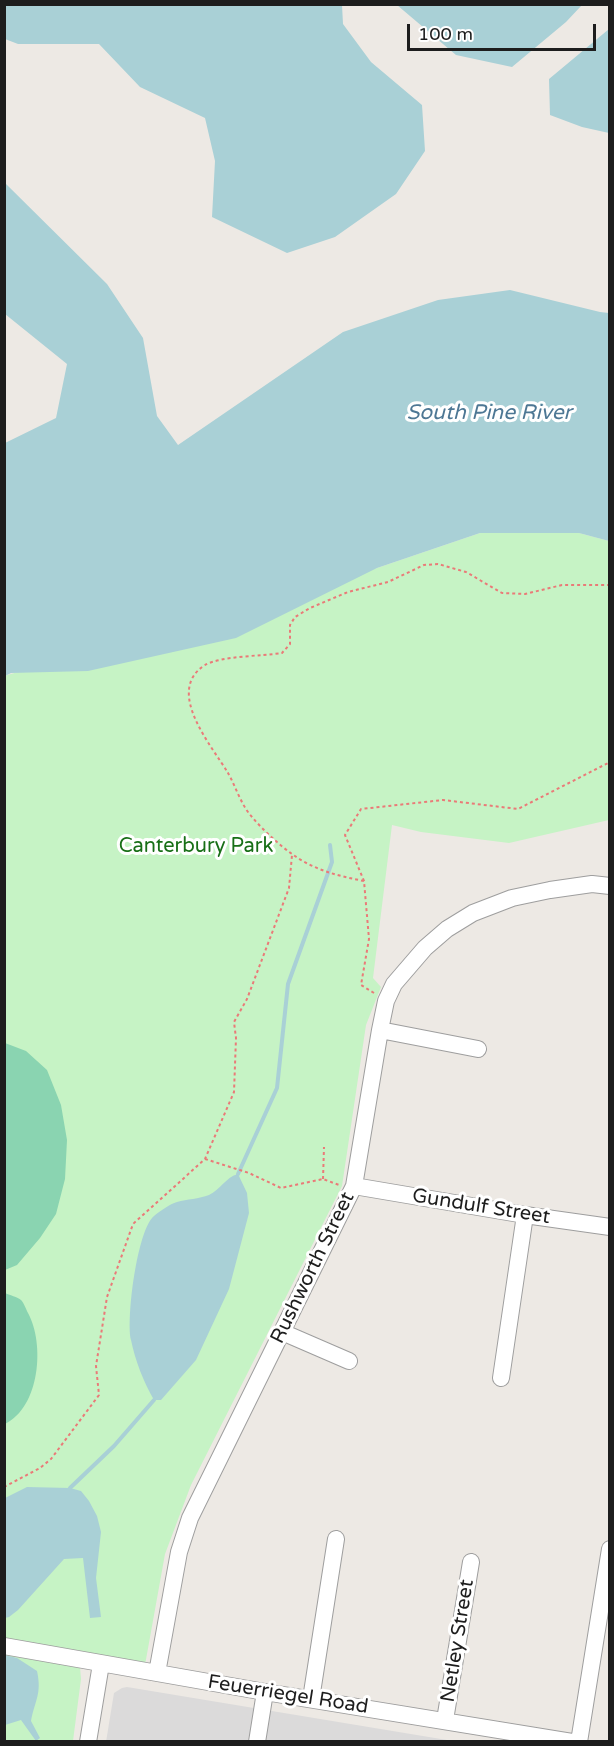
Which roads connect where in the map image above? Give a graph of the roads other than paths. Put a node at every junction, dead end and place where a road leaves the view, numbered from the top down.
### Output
1 (609, 885) edge
2 (380, 1030) junction
3 (478, 1049) dead end
4 (347, 1186) junction
5 (525, 1215) junction
6 (609, 1227) edge
7 (282, 1332) junction
8 (349, 1361) dead end
9 (501, 1377) dead end
10 (336, 1539) dead end
11 (609, 1549) edge
12 (471, 1562) dead end
13 (4, 1646) edge
14 (101, 1664) junction
15 (157, 1673) junction
16 (265, 1692) junction
17 (311, 1699) junction
18 (445, 1720) junction
19 (87, 1742) edge
20 (257, 1742) edge
21 (572, 1742) edge
22 (579, 1742) edge

1 - 2 street, Rushworth Street
2 - 3 street
2 - 4 street, Rushworth Street
4 - 5 street, Gundulf Street
4 - 7 street, Rushworth Street
5 - 6 street, Gundulf Street
5 - 9 street
7 - 8 street
7 - 15 street, Rushworth Street
10 - 17 street
11 - 22 street
12 - 18 street, Netley Street
13 - 14 street, Feuerriegel Road
14 - 15 street, Feuerriegel Road
14 - 19 street
15 - 16 street, Feuerriegel Road
16 - 17 street, Feuerriegel Road
16 - 20 street
17 - 18 street, Feuerriegel Road
18 - 21 street, Feuerriegel Road

